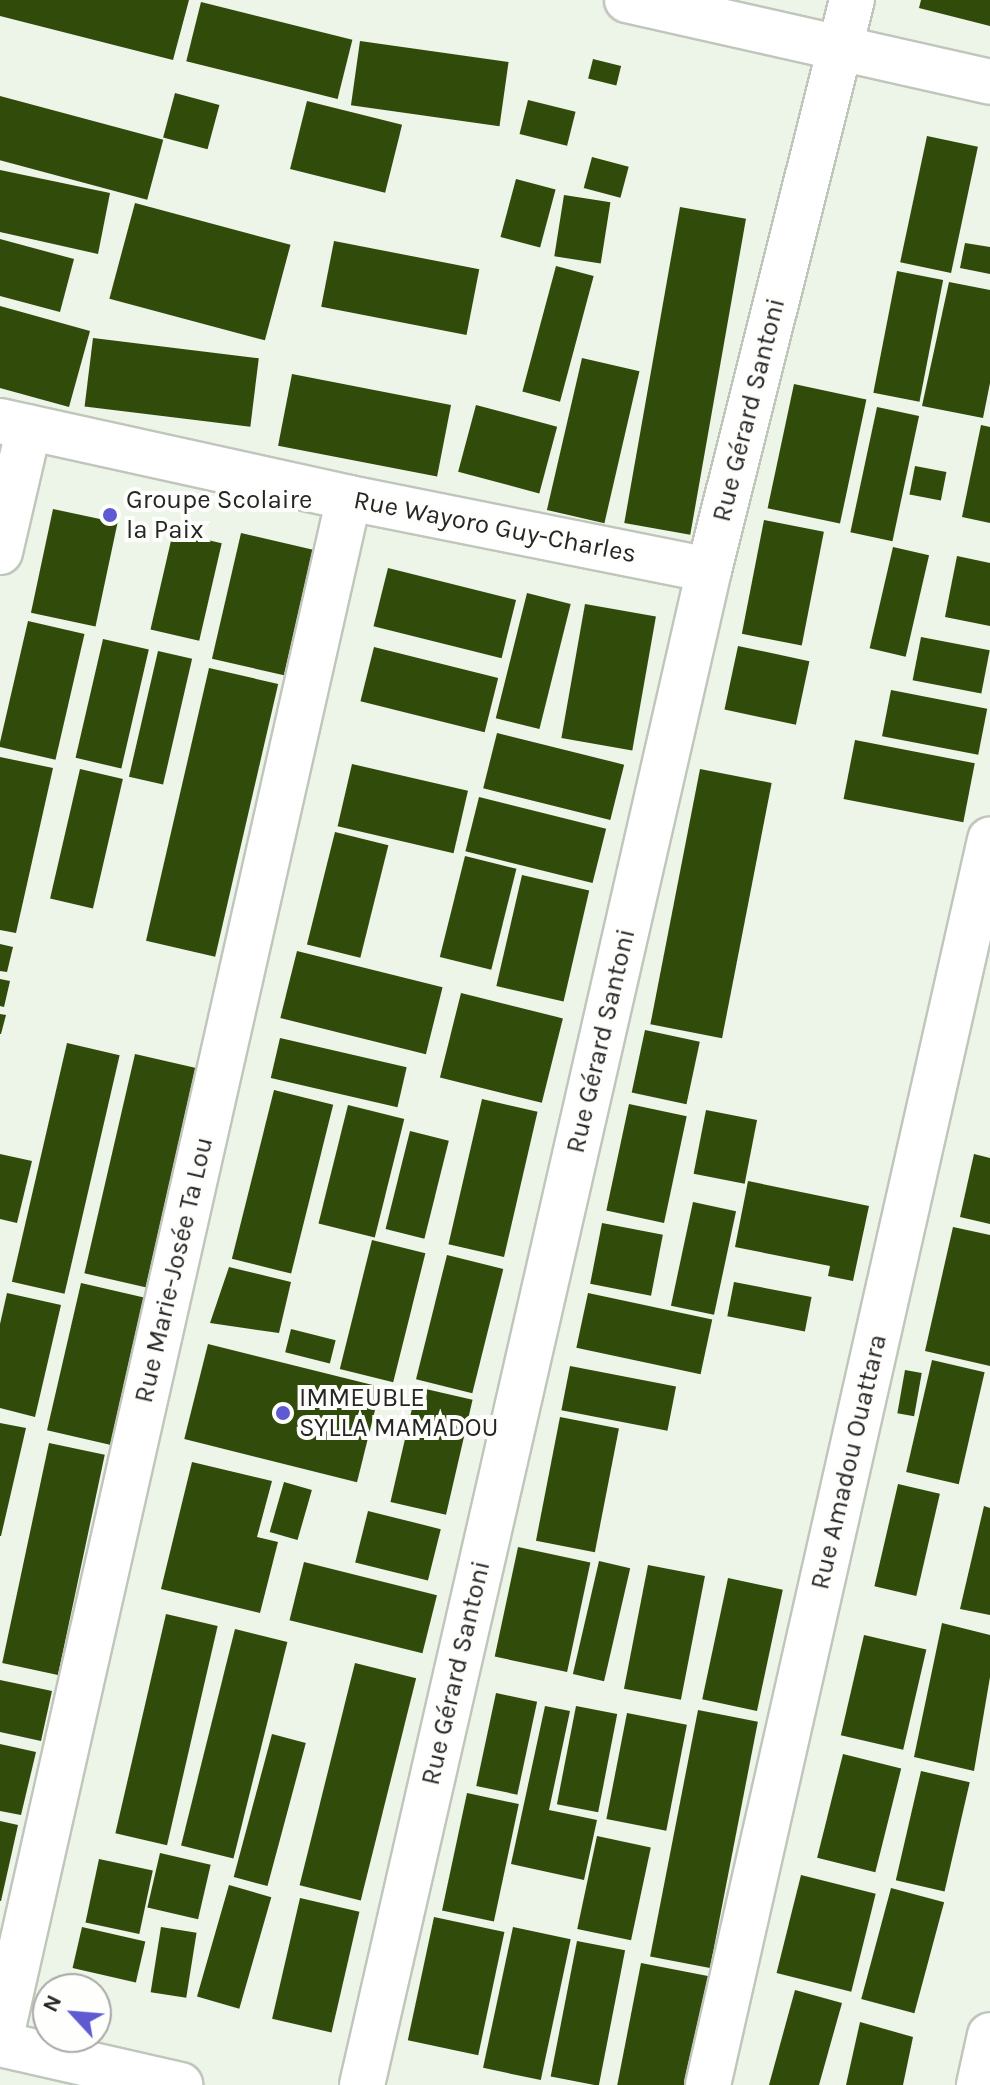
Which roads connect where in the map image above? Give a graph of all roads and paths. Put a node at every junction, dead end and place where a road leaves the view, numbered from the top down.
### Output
1 (627, 0) edge
2 (852, 0) edge
3 (841, 48) junction
4 (990, 82) edge
5 (15, 424) edge
6 (349, 498) junction
7 (0, 552) edge
8 (709, 570) junction
9 (990, 840) edge
10 (990, 2035) edge
11 (0, 2042) edge
12 (180, 2085) edge
13 (362, 2085) edge
14 (708, 2085) edge
15 (979, 2085) edge

1 - 3 street
2 - 3 street, Rue Gérard Santoni
3 - 4 street
3 - 8 street, Rue Gérard Santoni
5 - 6 street, Rue Wayoro Guy-Charles
5 - 7 street
6 - 8 street, Rue Wayoro Guy-Charles
6 - 11 street, Rue Marie-Josée Ta Lou
8 - 13 street, Rue Gérard Santoni
9 - 14 street, Rue Amadou Ouattara
10 - 15 street
11 - 12 street

